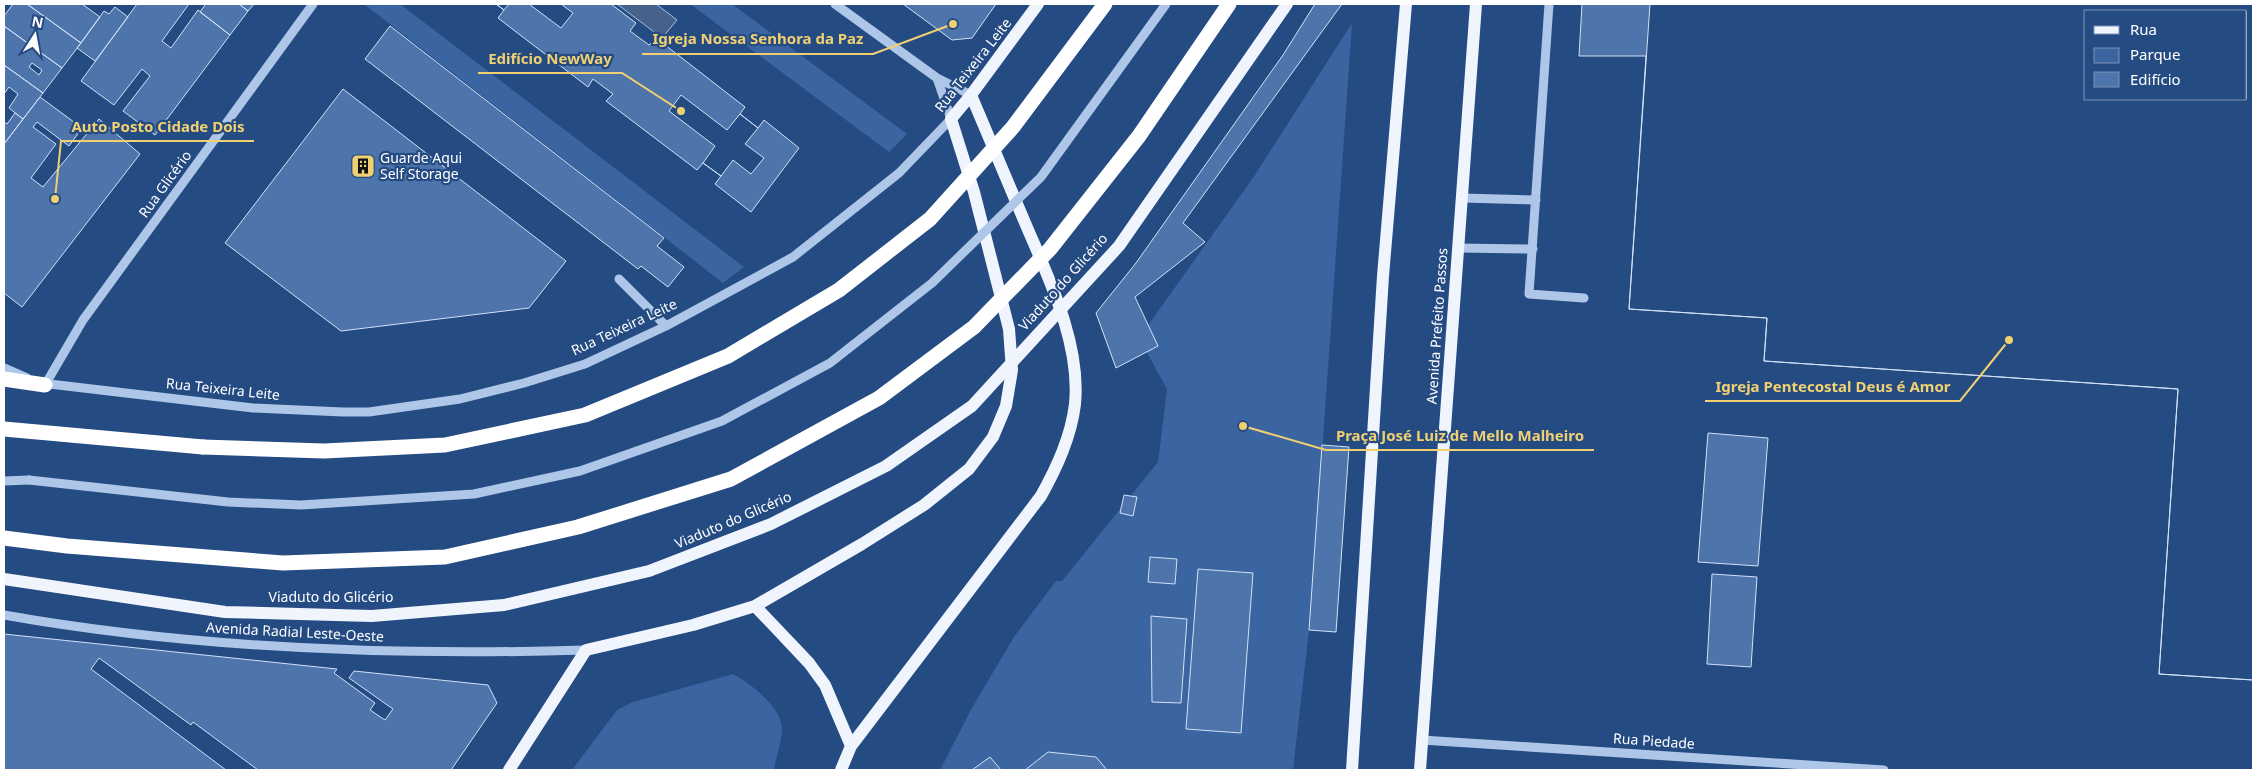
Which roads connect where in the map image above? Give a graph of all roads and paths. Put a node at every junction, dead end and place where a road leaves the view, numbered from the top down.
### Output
1 (313, 4) edge
2 (835, 4) edge
3 (1038, 4) edge
4 (1105, 4) edge
5 (1166, 4) edge
6 (1229, 4) edge
7 (1287, 4) edge
8 (1406, 4) edge
9 (1476, 4) edge
10 (1549, 4) edge
11 (937, 78) junction
12 (971, 95) junction
13 (951, 119) junction
14 (1462, 198) junction
15 (1536, 200) junction
16 (1458, 248) junction
17 (1532, 249) junction
18 (619, 278) dead end
19 (1584, 298) dead end
20 (666, 326) junction
21 (4, 368) edge
22 (4, 379) edge
23 (45, 385) junction
24 (4, 429) edge
25 (4, 481) edge
26 (4, 538) edge
27 (4, 579) edge
28 (755, 606) junction
29 (4, 615) edge
30 (586, 650) junction
31 (1422, 740) junction
32 (851, 746) junction
33 (509, 770) edge
34 (841, 770) edge
35 (1352, 770) edge
36 (1420, 770) edge
37 (1884, 770) edge

1 - 23 street, Rua Glicério
2 - 11 street
3 - 12 main road, Rua Teixeira Leite
4 - 24 highway, bridge
5 - 25 street, bridge
6 - 26 highway, bridge
7 - 27 main road, Viaduto do Glicério, bridge
8 - 35 main road
9 - 14 main road, Avenida Prefeito Passos
10 - 15 street
11 - 12 street
11 - 13 street
12 - 13 main road, Rua Teixeira Leite
12 - 32 main road
13 - 20 street, Rua Teixeira Leite
13 - 28 main road
14 - 15 street
14 - 16 main road, Avenida Prefeito Passos
15 - 17 street
16 - 17 street
16 - 31 main road, Avenida Prefeito Passos
17 - 19 street
18 - 20 street
20 - 23 street, Rua Teixeira Leite
21 - 23 street, Rua Teixeira Leite
22 - 23 highway
28 - 30 main road
28 - 32 main road
29 - 30 street, Avenida Radial Leste-Oeste
30 - 33 main road
31 - 36 main road, Avenida Prefeito Passos
31 - 37 street, Rua Piedade
32 - 34 main road

